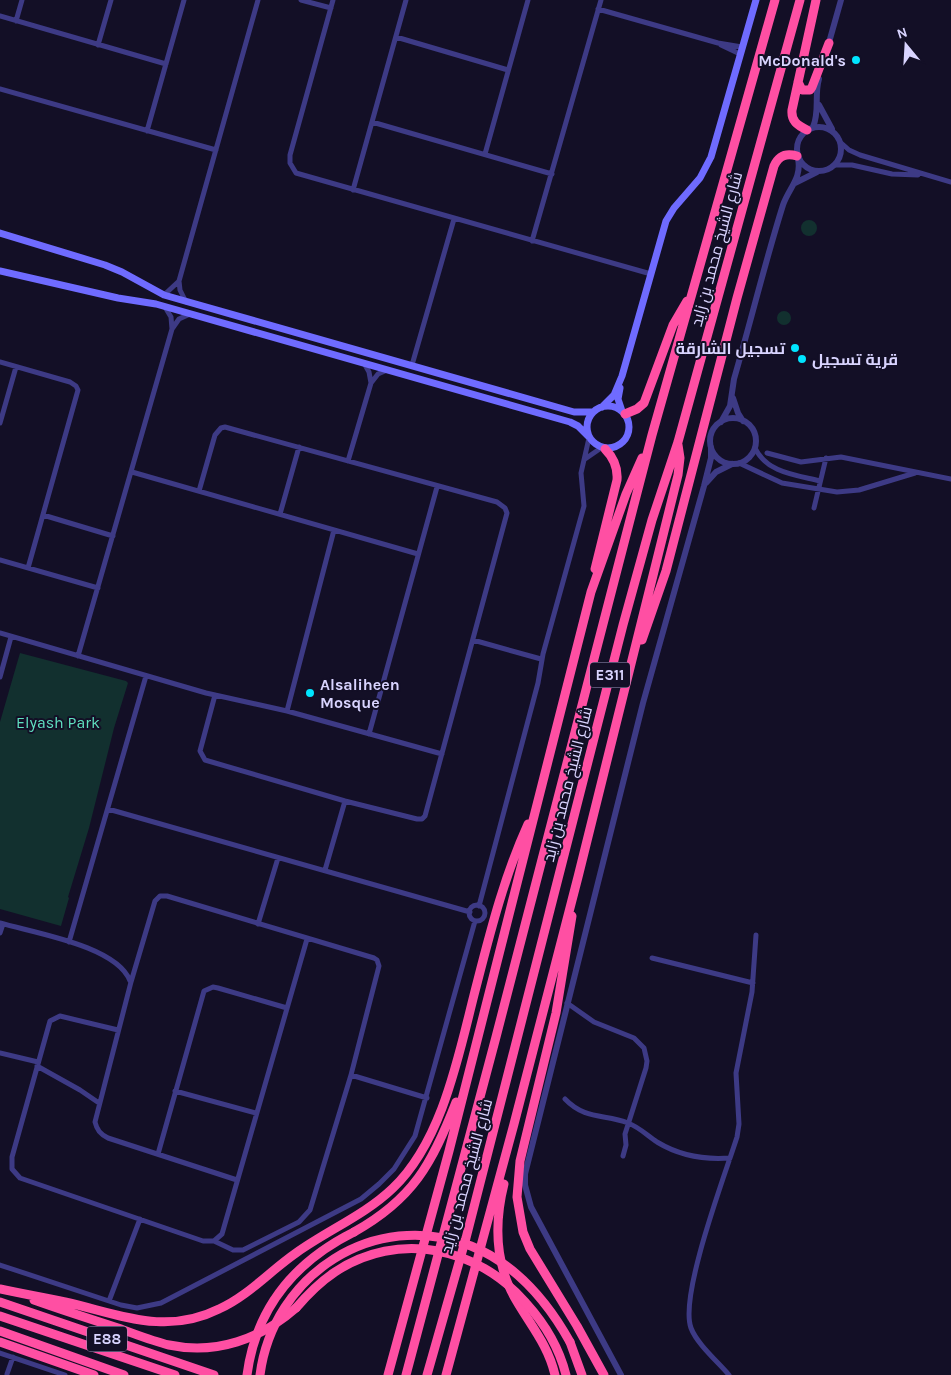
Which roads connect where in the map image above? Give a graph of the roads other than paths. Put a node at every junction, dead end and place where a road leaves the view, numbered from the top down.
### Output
1 (22, 0) edge
2 (111, 0) edge
3 (184, 0) edge
4 (258, 0) edge
5 (301, 0) edge
6 (333, 0) edge
7 (406, 0) edge
8 (528, 0) edge
9 (600, 0) edge
10 (756, 0) edge
11 (775, 0) edge
12 (800, 0) edge
13 (816, 0) edge
14 (841, 0) edge
15 (331, 8) junction
16 (598, 9) junction
17 (0, 16) edge
18 (16, 21) junction
19 (396, 36) junction
20 (829, 43) junction
21 (98, 45) junction
22 (741, 50) junction
23 (166, 64) junction
24 (508, 70) junction
25 (798, 82) junction
26 (0, 88) edge
27 (817, 102) junction
28 (372, 122) junction
29 (810, 128) junction
30 (146, 131) junction
31 (834, 132) junction
32 (840, 142) junction
33 (216, 150) junction
34 (485, 154) junction
35 (798, 157) junction
36 (834, 165) junction
37 (818, 171) junction
38 (552, 174) junction
39 (934, 177) junction
40 (951, 182) edge
41 (794, 184) junction
42 (353, 190) junction
43 (454, 219) junction
44 (0, 233) edge
45 (532, 241) junction
46 (0, 271) edge
47 (651, 274) junction
48 (179, 281) junction
49 (691, 294) junction
50 (164, 295) junction
51 (186, 302) junction
52 (166, 307) junction
53 (190, 314) junction
54 (172, 329) junction
55 (0, 362) edge
56 (363, 362) junction
57 (412, 365) junction
58 (16, 367) junction
59 (387, 369) junction
60 (621, 378) junction
61 (371, 383) junction
62 (501, 390) junction
63 (477, 395) junction
64 (732, 397) junction
65 (602, 407) junction
66 (592, 412) junction
67 (623, 412) junction
68 (743, 421) junction
69 (0, 422) edge
70 (721, 422) junction
71 (652, 435) junction
72 (589, 437) junction
73 (678, 442) junction
74 (711, 446) junction
75 (299, 447) junction
76 (603, 448) junction
77 (755, 448) junction
78 (767, 453) dead end
79 (826, 458) junction
80 (348, 460) junction
81 (584, 460) junction
82 (736, 464) junction
83 (132, 472) junction
84 (917, 472) junction
85 (951, 479) edge
86 (820, 481) junction
87 (704, 486) junction
88 (437, 487) junction
89 (818, 490) junction
90 (199, 491) junction
91 (814, 508) dead end
92 (280, 514) junction
93 (43, 515) junction
94 (334, 530) junction
95 (113, 536) junction
96 (418, 554) junction
97 (0, 560) edge
98 (28, 568) junction
99 (98, 588) junction
100 (591, 592) junction
101 (0, 633) edge
102 (11, 637) junction
103 (473, 640) junction
104 (78, 656) junction
105 (542, 659) junction
106 (632, 663) junction
107 (146, 676) junction
108 (0, 678) edge
109 (215, 695) junction
110 (287, 711) junction
111 (368, 734) junction
112 (442, 754) junction
113 (345, 801) junction
114 (108, 808) junction
115 (535, 808) junction
116 (278, 858) junction
117 (325, 870) junction
118 (578, 877) junction
119 (479, 906) junction
120 (470, 912) junction
121 (475, 921) junction
122 (1, 924) edge
123 (258, 924) junction
124 (0, 933) edge
125 (756, 935) dead end
126 (307, 939) junction
127 (69, 942) junction
128 (652, 958) dead end
129 (131, 982) junction
130 (753, 983) junction
131 (567, 1003) junction
132 (287, 1008) junction
133 (118, 1030) junction
134 (0, 1053) edge
135 (37, 1064) junction
136 (469, 1067) junction
137 (351, 1075) junction
138 (175, 1091) junction
139 (427, 1098) junction
140 (565, 1099) dead end
141 (99, 1103) junction
142 (256, 1113) junction
143 (628, 1123) junction
144 (514, 1124) junction
145 (158, 1154) junction
146 (623, 1156) dead end
147 (730, 1158) junction
148 (237, 1180) junction
149 (140, 1219) junction
150 (214, 1241) junction
151 (0, 1265) edge
152 (3, 1289) edge
153 (109, 1301) junction
154 (0, 1302) edge
155 (0, 1316) edge
156 (0, 1331) edge
157 (0, 1342) edge
158 (0, 1352) edge
159 (13, 1357) junction
160 (0, 1372) edge
161 (8, 1375) edge
162 (62, 1375) edge
163 (94, 1375) edge
164 (124, 1375) edge
165 (175, 1375) edge
166 (214, 1375) edge
167 (247, 1375) edge
168 (260, 1375) edge
169 (388, 1375) edge
170 (406, 1375) edge
171 (427, 1375) edge
172 (446, 1375) edge
173 (555, 1375) edge
174 (566, 1375) edge
175 (582, 1375) edge
176 (604, 1375) edge
177 (621, 1375) edge
178 (729, 1375) edge

1 - 18 street
2 - 21 street
3 - 23 street
4 - 33 street
5 - 15 street
6 - 15 street
7 - 19 street
8 - 24 street
9 - 16 street
10 - 22 main road
11 - 49 highway, شارع الشيخ محمد بن زايد / E311
12 - 73 highway, شارع الشيخ محمد بن زايد / E311
13 - 25 highway
14 - 20 street
15 - 42 street
16 - 22 street
16 - 38 street
17 - 18 street
18 - 21 street
19 - 24 street
19 - 28 street
20 - 25 highway
20 - 27 street
21 - 23 street
22 - 47 main road
23 - 30 street
24 - 34 street
25 - 29 highway
26 - 30 street
27 - 29 street
27 - 31 street
28 - 34 street
28 - 42 street
29 - 31 street
29 - 35 street
30 - 33 street
31 - 32 street
32 - 36 street
32 - 39 street
33 - 48 street
34 - 38 street
35 - 37 street
35 - 41 street
35 - 106 highway
36 - 37 street
36 - 39 street
37 - 41 street
38 - 45 street
39 - 40 street
41 - 64 street
42 - 43 street
43 - 45 street
43 - 57 street
44 - 50 main road
45 - 47 street
46 - 52 main road
47 - 60 main road
48 - 50 street
48 - 51 street
49 - 67 highway
49 - 71 highway, شارع الشيخ محمد بن زايد / E311
50 - 51 main road
51 - 57 main road
52 - 53 main road
52 - 54 street
53 - 54 street
53 - 56 main road
54 - 83 street
55 - 58 street
56 - 59 main road
56 - 61 street
57 - 62 main road
58 - 69 street
58 - 93 street
59 - 61 street
59 - 63 main road
60 - 65 main road
60 - 67 main road
61 - 80 street
62 - 63 main road
62 - 66 main road
63 - 72 main road
64 - 68 street
64 - 70 street
65 - 66 main road
65 - 67 main road
66 - 72 main road
67 - 76 main road
68 - 70 street
68 - 77 street
70 - 74 street
71 - 100 highway
71 - 170 highway, شارع الشيخ محمد بن زايد / E311
72 - 76 main road
72 - 81 street
73 - 106 highway
73 - 171 highway, شارع الشيخ محمد بن زايد / E311
74 - 82 street
74 - 87 street
75 - 80 street
75 - 90 street
75 - 92 street
76 - 81 street
76 - 100 highway
77 - 82 street
77 - 86 street
78 - 79 street
79 - 84 street
79 - 86 street
80 - 88 street
81 - 105 street
82 - 87 street
82 - 89 street
83 - 90 street
83 - 95 street
84 - 85 street
84 - 89 street
86 - 89 street
87 - 131 street
88 - 96 street
88 - 103 street
89 - 91 street
90 - 92 street
92 - 94 street
93 - 95 street
93 - 98 street
94 - 96 street
94 - 110 street
95 - 99 street
96 - 111 street
97 - 98 street
98 - 99 street
99 - 104 street
100 - 115 highway
101 - 102 street
102 - 104 street
102 - 108 street
103 - 105 street
103 - 112 street
104 - 107 street
105 - 119 street
106 - 118 highway
107 - 109 street
107 - 114 street
109 - 110 street
109 - 113 street
110 - 111 street
111 - 112 street
112 - 113 street
113 - 117 street
114 - 116 street
114 - 127 street
115 - 136 highway
115 - 152 highway
116 - 117 street
116 - 123 street
117 - 120 street
118 - 144 highway
118 - 176 highway
119 - 120 street
119 - 121 street
120 - 121 street
121 - 139 street
122 - 124 street
122 - 127 street
123 - 126 street
123 - 129 street
125 - 130 street
126 - 132 street
126 - 137 street
127 - 129 street
128 - 130 street
129 - 133 street
130 - 147 street
131 - 143 street
131 - 177 street
132 - 138 street
132 - 142 street
133 - 135 street
133 - 141 street
134 - 135 street
135 - 141 street
135 - 149 street
136 - 167 highway, bridge
136 - 169 highway
137 - 139 street
137 - 150 street
138 - 142 street
138 - 145 street
139 - 153 street
140 - 143 street
141 - 145 street
142 - 148 street
143 - 146 street
143 - 147 street
144 - 172 highway
144 - 173 highway
145 - 148 street
147 - 178 street
148 - 150 street
149 - 150 street
149 - 153 street
151 - 153 street
152 - 174 highway, bridge
154 - 166 highway, E88
155 - 165 highway, E88
156 - 164 highway
157 - 163 highway
158 - 159 street
159 - 161 street
159 - 162 street
160 - 161 street
168 - 175 highway, bridge

